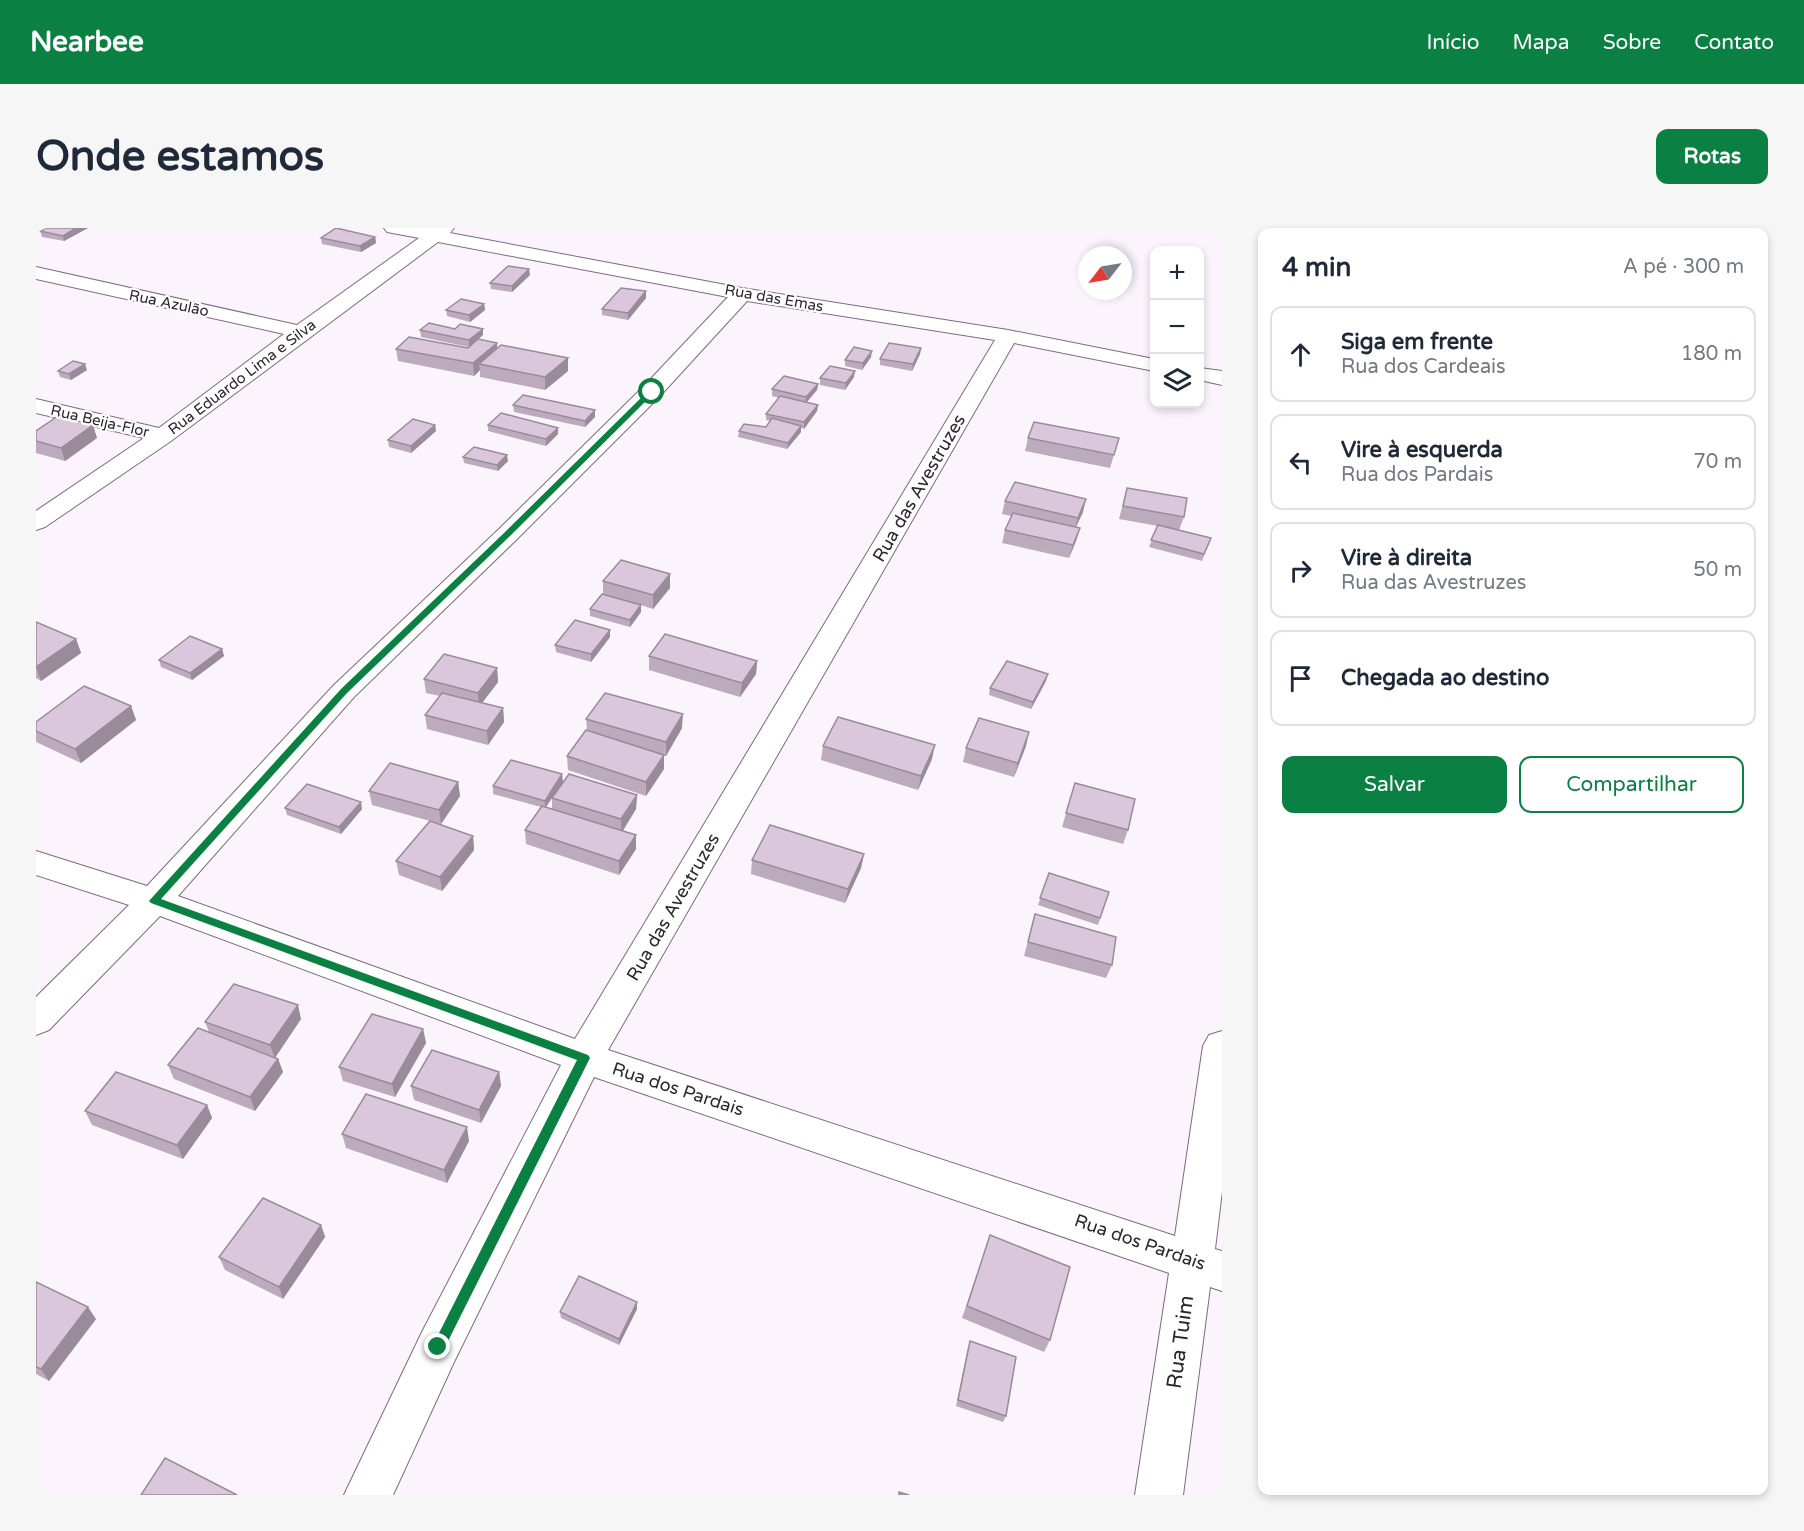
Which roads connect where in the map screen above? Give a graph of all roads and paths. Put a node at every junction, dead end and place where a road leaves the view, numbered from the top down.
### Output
1 (393, 228) edge
2 (440, 232) edge
3 (36, 273) edge
4 (742, 294) junction
5 (301, 332) junction
6 (1008, 336) junction
7 (1150, 364) edge
8 (1204, 375) edge
9 (1222, 378) edge
10 (36, 406) edge
11 (164, 436) junction
12 (36, 522) edge
13 (36, 863) edge
14 (154, 901) junction
15 (36, 1020) edge
16 (1222, 1047) edge
17 (584, 1058) junction
18 (1207, 1265) edge
19 (368, 1495) edge
20 (1159, 1495) edge

1 - 2 street, Rua das Emas
2 - 4 street, Rua das Emas
2 - 5 street, Rua Eduardo Lima e Silva
3 - 5 street, Rua Azulão
4 - 6 street, Rua das Emas
4 - 14 street
5 - 11 street, Rua Eduardo Lima e Silva
6 - 7 street, Rua das Emas
6 - 17 street, Rua das Avestruzes
8 - 9 street
10 - 11 street, Rua Beija-Flor
11 - 12 street, Rua Eduardo Lima e Silva
13 - 14 street, Rua dos Pardais
14 - 15 street
14 - 17 street, Rua dos Pardais
16 - 18 street, Rua Tuim
17 - 18 street, Rua dos Pardais
17 - 19 street, Rua das Avestruzes
18 - 20 street, Rua Tuim

